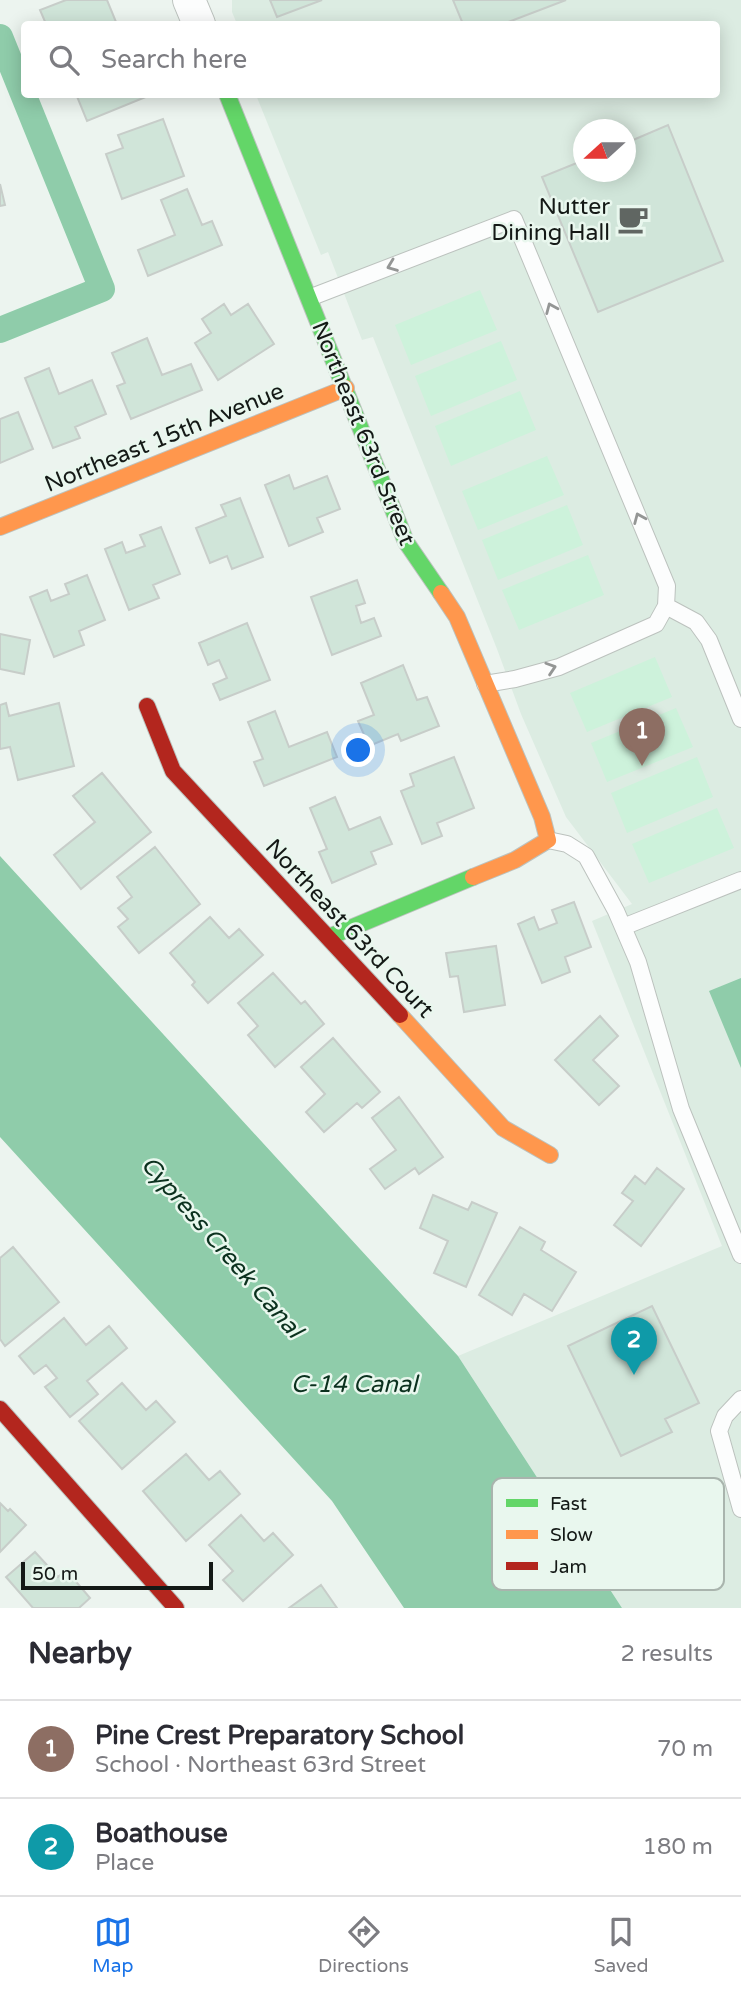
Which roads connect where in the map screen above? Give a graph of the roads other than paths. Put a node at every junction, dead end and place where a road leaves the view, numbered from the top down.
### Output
1 (189, 0) edge
2 (198, 21) edge
3 (229, 98) edge
4 (309, 298) junction
5 (346, 388) junction
6 (0, 527) edge
7 (666, 606) junction
8 (485, 684) junction
9 (147, 706) dead end
10 (741, 719) edge
11 (548, 840) junction
12 (741, 880) edge
13 (623, 927) junction
14 (329, 937) junction
15 (550, 1155) dead end
16 (741, 1255) edge
17 (741, 1399) edge
18 (0, 1409) edge
19 (741, 1509) edge
20 (176, 1608) edge

1 - 2 street
3 - 4 street, Northeast 63rd Street
4 - 5 street, Northeast 63rd Street
7 -> 4 lane
5 - 6 street, Northeast 15th Avenue
5 - 8 street, Northeast 63rd Street
8 -> 7 lane
7 - 10 lane
8 - 11 street, Northeast 63rd Street
9 - 14 street, Northeast 63rd Court
11 - 13 lane
11 - 14 street
12 - 13 lane
13 - 16 lane
14 - 15 street, Northeast 63rd Court
17 - 19 lane
18 - 20 street

